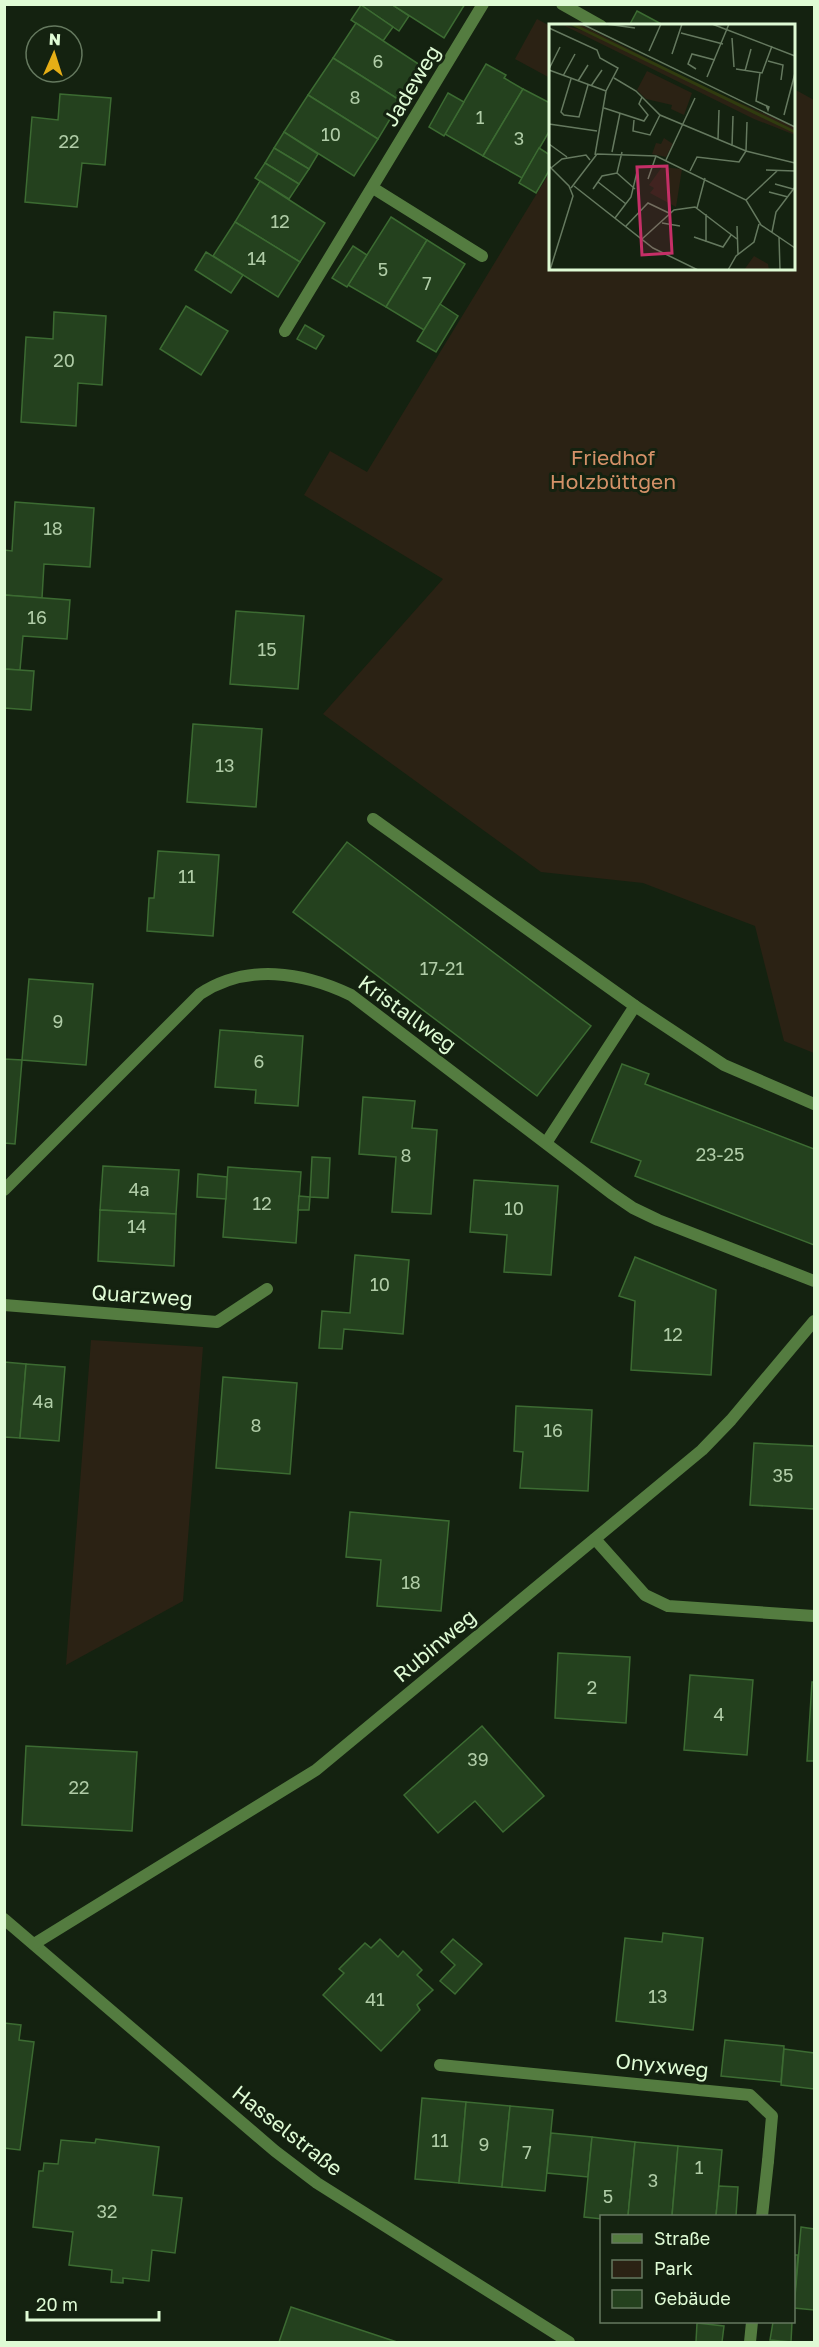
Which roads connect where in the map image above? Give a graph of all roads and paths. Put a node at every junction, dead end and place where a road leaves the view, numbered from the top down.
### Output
1 (483, 4) edge
2 (562, 4) edge
3 (598, 24) edge
4 (373, 188) junction
5 (482, 256) dead end
6 (285, 331) dead end
7 (373, 819) dead end
8 (635, 1006) junction
9 (814, 1104) edge
10 (546, 1143) junction
11 (4, 1190) edge
12 (814, 1281) edge
13 (267, 1289) dead end
14 (4, 1305) edge
15 (814, 1321) edge
16 (595, 1539) junction
17 (814, 1616) edge
18 (4, 1919) edge
19 (34, 1944) junction
20 (440, 2065) dead end
21 (762, 2215) edge
22 (752, 2323) edge
23 (569, 2343) edge
24 (750, 2343) edge

1 - 4 street, Jadeweg
2 - 3 street
4 - 5 street
4 - 6 street, Jadeweg
7 - 8 street
8 - 9 street
8 - 10 street
10 - 11 street, Kristallweg
10 - 12 street, Kristallweg
13 - 14 street, Quarzweg
15 - 16 street, Rubinweg
16 - 17 street
16 - 19 street, Rubinweg
18 - 19 street, Hasselstraße
19 - 23 street, Hasselstraße
20 - 21 street, Onyxweg
22 - 24 street

